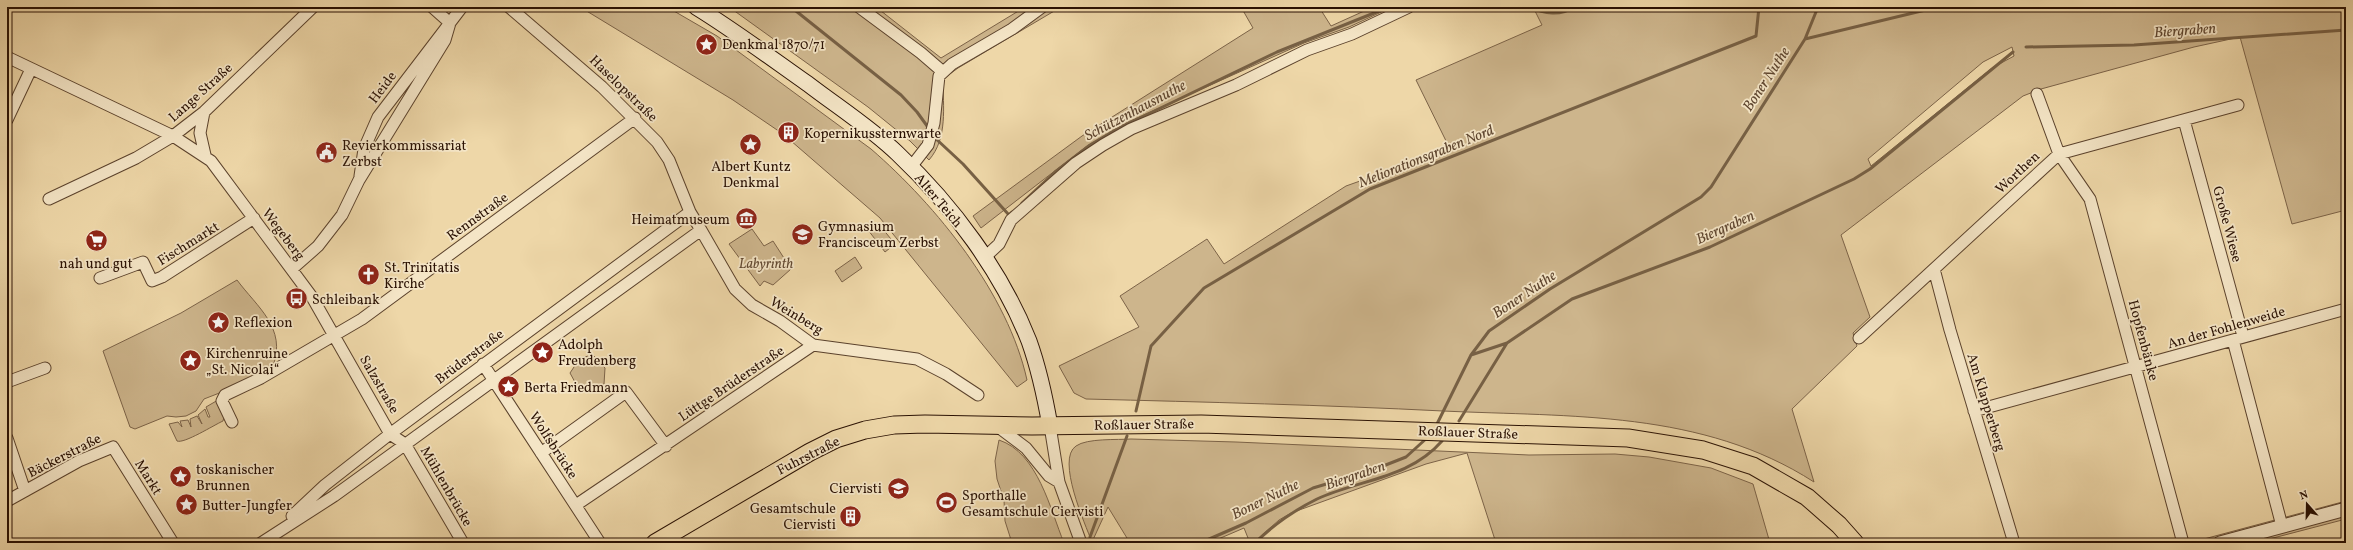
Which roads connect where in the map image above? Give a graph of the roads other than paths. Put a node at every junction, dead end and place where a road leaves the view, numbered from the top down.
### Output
1 (313, 7) edge
2 (432, 7) edge
3 (462, 7) edge
4 (509, 7) edge
5 (696, 7) edge
6 (859, 7) edge
7 (1042, 7) edge
8 (1409, 7) edge
9 (450, 23) junction
10 (7, 57) edge
11 (31, 69) junction
12 (943, 72) junction
13 (2037, 94) dead end
14 (2238, 105) dead end
15 (204, 112) junction
16 (635, 118) junction
17 (7, 120) edge
18 (2184, 120) junction
19 (173, 136) junction
20 (2059, 154) junction
21 (205, 155) junction
22 (911, 167) junction
23 (359, 180) junction
24 (49, 199) dead end
25 (690, 212) junction
26 (254, 218) junction
27 (701, 230) junction
28 (984, 258) junction
29 (292, 268) junction
30 (1934, 269) junction
31 (100, 278) dead end
32 (2346, 309) edge
33 (335, 334) junction
34 (1859, 338) dead end
35 (2238, 338) junction
36 (813, 345) junction
37 (483, 364) junction
38 (45, 368) dead end
39 (2136, 368) junction
40 (493, 378) junction
41 (7, 382) edge
42 (978, 395) dead end
43 (1974, 411) junction
44 (232, 422) dead end
45 (997, 426) junction
46 (1050, 426) junction
47 (390, 434) junction
48 (7, 438) edge
49 (405, 444) junction
50 (666, 446) junction
51 (113, 447) joint
52 (541, 453) junction
53 (1059, 482) junction
54 (26, 491) junction
55 (7, 501) edge
56 (576, 505) junction
57 (2346, 509) edge
58 (2282, 526) junction
59 (273, 534) junction
60 (173, 543) edge
61 (261, 543) edge
62 (463, 543) edge
63 (600, 543) edge
64 (655, 543) edge
65 (1080, 543) edge
66 (1855, 543) edge
67 (2014, 543) edge
68 (2183, 543) edge
69 (2220, 543) edge

1 - 15 street, Lange Straße
2 - 9 street
3 - 9 street, Heide
4 - 16 street, Haselopstraße
5 - 22 main road, Alter Teich
6 - 12 street
7 - 12 street
8 - 28 street
9 - 23 street, Heide
9 - 23 street, Heide
10 - 11 street, Wegeberg
11 - 17 street
11 - 19 street, Wegeberg
12 - 22 street
13 - 20 street, Hopfenbänke
14 - 18 street, Worthen
15 - 19 street, Lange Straße
15 - 21 street, Wegeberg
16 - 25 street, Haselopstraße
16 - 33 street, Rennstraße
18 - 20 street, Worthen
18 - 35 street, Große Wiese
19 - 21 street, Wegeberg
19 - 24 street, Lange Straße
20 - 30 street, Worthen
20 - 39 street, Hopfenbänke
21 - 26 street, Wegeberg
22 - 28 main road, Alter Teich
23 - 29 street, Heide
25 - 27 street, Weinberg
25 - 37 street, Brüderstraße
26 - 29 street, Wegeberg
26 - 31 street, Fischmarkt
27 - 36 street, Weinberg
27 - 40 street, Brüderstraße
28 - 46 main road, Alter Teich
29 - 33 street, Wegeberg
30 - 34 street, Worthen
30 - 43 street, Am Klapperberg
32 - 35 street, An der Fohlenweide
33 - 44 street
33 - 47 street, Salzstraße
35 - 39 street, An der Fohlenweide
35 - 58 street, Große Wiese
36 - 42 street, Weinberg
36 - 50 street, Lüttge Brüderstraße
37 - 40 street, Wolfsbrücke
37 - 47 street, Brüderstraße
38 - 41 street
39 - 43 street, An der Fohlenweide
39 - 68 street, Hopfenbänke
40 - 49 street, Brüderstraße
40 - 52 street, Wolfsbrücke
43 - 67 street, Am Klapperberg
45 - 46 main road, Fuhrstraße
45 - 53 street
45 - 64 main road, Fuhrstraße
46 - 53 street, Alter Teich
46 - 66 main road, Roßlauer Straße
47 - 49 street, Salzstraße
47 - 59 street, Brüderstraße
48 - 54 street
49 - 59 street, Brüderstraße
49 - 62 street, Mühlenbrücke
50 - 52 street
50 - 56 street, Lüttge Brüderstraße
51 - 54 street, Bäckerstraße
51 - 60 street, Markt
52 - 56 street, Wolfsbrücke
53 - 65 street, Alter Teich
54 - 55 street, Bäckerstraße
56 - 63 street, Wolfsbrücke
57 - 58 street
58 - 69 street
59 - 61 street, Brüderstraße

